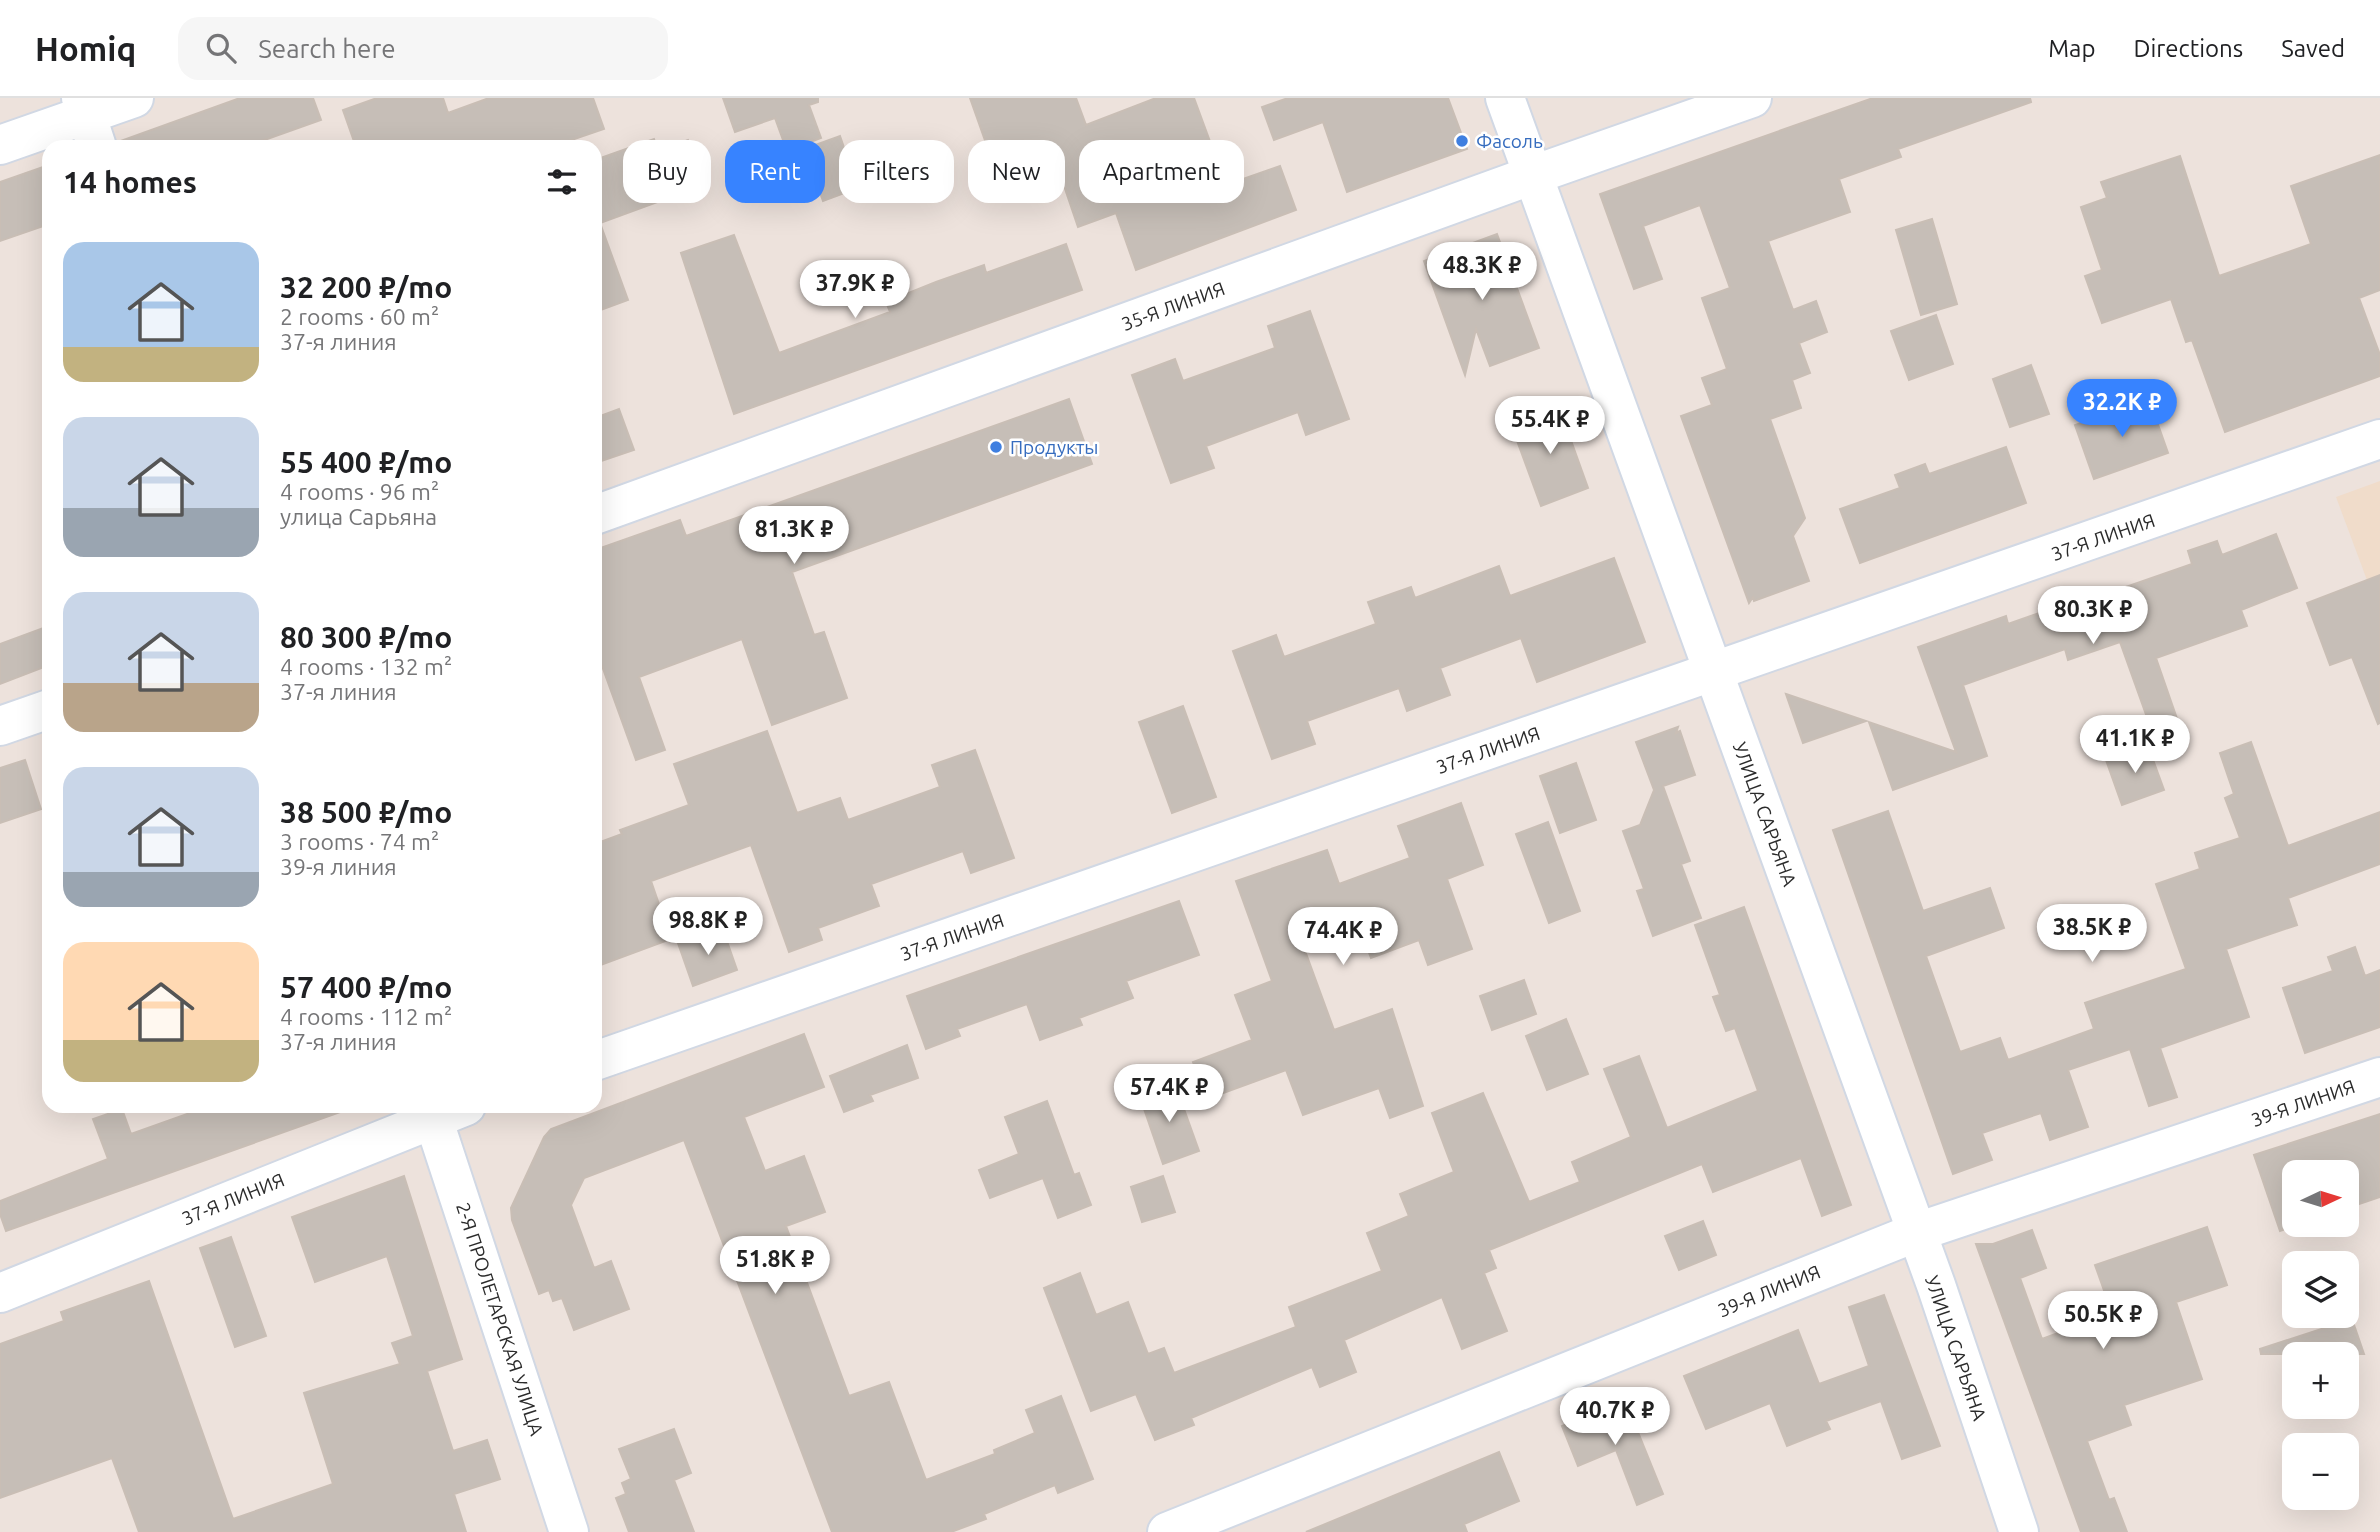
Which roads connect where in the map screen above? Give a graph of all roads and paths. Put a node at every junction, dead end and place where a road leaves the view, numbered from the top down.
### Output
1 (134, 98) edge
2 (1505, 98) edge
3 (1752, 98) edge
4 (88, 120) edge
5 (0, 145) edge
6 (1533, 175) junction
7 (2380, 439) edge
8 (602, 512) edge
9 (1714, 671) junction
10 (42, 711) edge
11 (0, 726) edge
12 (602, 1059) edge
13 (2380, 1077) edge
14 (436, 1113) edge
15 (444, 1113) edge
16 (1916, 1232) junction
17 (0, 1293) edge
18 (569, 1532) edge
19 (1167, 1532) edge
20 (2019, 1532) edge

1 - 4 street
2 - 6 street, УЛИЦА САРЬЯНА
3 - 6 street, 35-Я ЛИНИЯ
4 - 5 street
6 - 8 street, 35-Я ЛИНИЯ
6 - 9 street, УЛИЦА САРЬЯНА
7 - 9 street, 37-Я ЛИНИЯ
9 - 12 street, 37-Я ЛИНИЯ
9 - 16 street, УЛИЦА САРЬЯНА
10 - 11 street
13 - 16 street, 39-Я ЛИНИЯ
14 - 17 street, 37-Я ЛИНИЯ
15 - 18 street, 2-Я ПРОЛЕТАРСКАЯ УЛИЦА
16 - 19 street, 39-Я ЛИНИЯ
16 - 20 street, УЛИЦА САРЬЯНА

